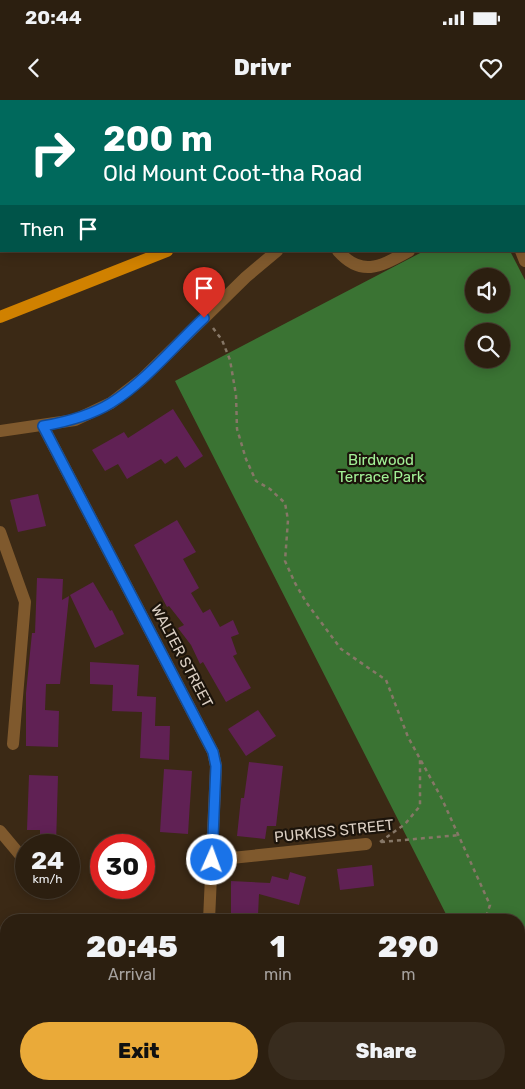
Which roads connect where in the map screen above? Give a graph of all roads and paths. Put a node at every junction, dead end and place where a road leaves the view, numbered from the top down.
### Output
1 (164, 252) edge
2 (276, 252) edge
3 (339, 252) edge
4 (407, 252) edge
5 (0, 317) edge
6 (204, 318) junction
7 (43, 426) junction
8 (0, 431) edge
9 (0, 532) edge
10 (13, 744) dead end
11 (420, 758) junction
12 (0, 831) edge
13 (460, 835) junction
14 (380, 842) junction
15 (366, 844) joint
16 (15, 849) edge
17 (212, 860) junction
18 (209, 914) edge
19 (487, 914) edge

1 - 5 main road
2 - 6 street
3 - 4 street
6 - 7 street
6 - 11 path
7 - 8 street
7 - 17 street, WALTER STREET
9 - 10 street
11 - 13 path
11 - 14 path
12 - 16 street
13 - 14 path, PURKISS STREET
13 - 19 path
14 - 15 path, PURKISS STREET
15 - 17 street, PURKISS STREET
17 - 18 street, WALTER STREET

